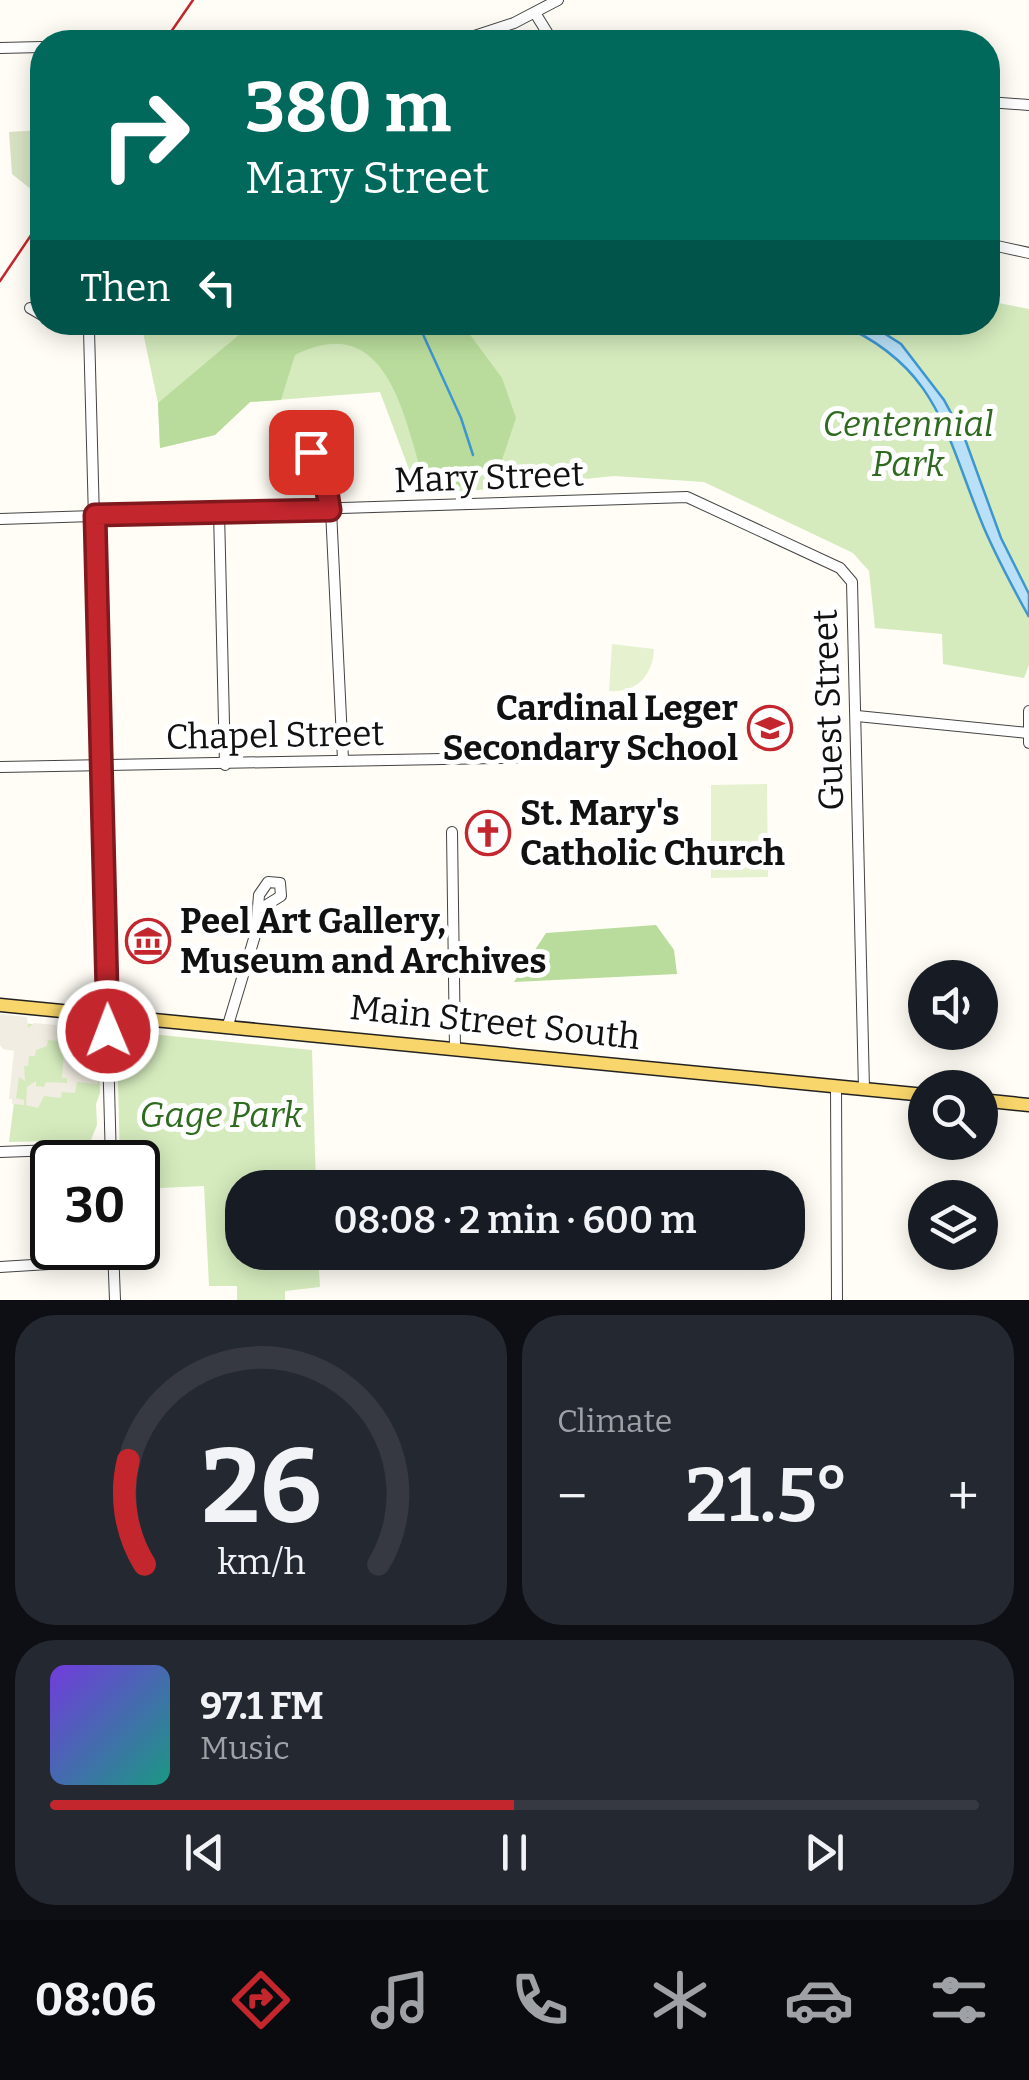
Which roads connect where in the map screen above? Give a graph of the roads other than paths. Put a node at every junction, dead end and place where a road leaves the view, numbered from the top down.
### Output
1 (558, 0) edge
2 (534, 13) junction
3 (488, 30) edge
4 (545, 30) edge
5 (30, 47) edge
6 (0, 48) edge
7 (1000, 103) edge
8 (1029, 106) edge
9 (1000, 247) edge
10 (1029, 253) edge
11 (90, 335) edge
12 (323, 467) dead end
13 (621, 500) joint
14 (330, 510) junction
15 (219, 512) junction
16 (95, 515) junction
17 (0, 519) edge
18 (1029, 711) edge
19 (857, 716) junction
20 (1028, 733) edge
21 (1029, 743) edge
22 (552, 757) dead end
23 (343, 760) junction
24 (225, 765) junction
25 (0, 767) edge
26 (100, 767) junction
27 (452, 832) dead end
28 (260, 909) dead end
29 (0, 1005) edge
30 (108, 1013) junction
31 (228, 1025) junction
32 (454, 1049) junction
33 (836, 1086) junction
34 (864, 1089) junction
35 (908, 1093) edge
36 (998, 1102) edge
37 (1029, 1105) edge
38 (110, 1140) edge
39 (30, 1151) edge
40 (0, 1152) edge
41 (30, 1264) edge
42 (0, 1267) edge
43 (115, 1270) edge
44 (116, 1300) edge
45 (837, 1300) edge

1 - 2 street
2 - 3 street
2 - 4 street
5 - 6 street
7 - 8 street
9 - 10 street
11 - 16 street
12 - 14 street
13 - 14 street, Mary Street
13 - 19 street, Guest Street
14 - 15 street, Mary Street
14 - 23 street
15 - 16 street, Mary Street
15 - 24 street
16 - 17 street, Mary Street
16 - 26 street
18 - 20 street
19 - 20 street
19 - 34 street, Guest Street
20 - 21 street
22 - 23 street, Chapel Street
23 - 24 street, Chapel Street
24 - 26 street, Chapel Street
25 - 26 street, Chapel Street
26 - 30 street
27 - 32 street
28 - 31 street
29 - 30 main road, Main Street South
30 - 31 main road, Main Street South
30 - 38 street
31 - 32 main road, Main Street South
32 - 33 main road, Main Street South
33 - 34 main road, Main Street South
33 - 45 street
34 - 35 main road, Main Street South
36 - 37 main road
39 - 40 street
41 - 42 street
43 - 44 street

